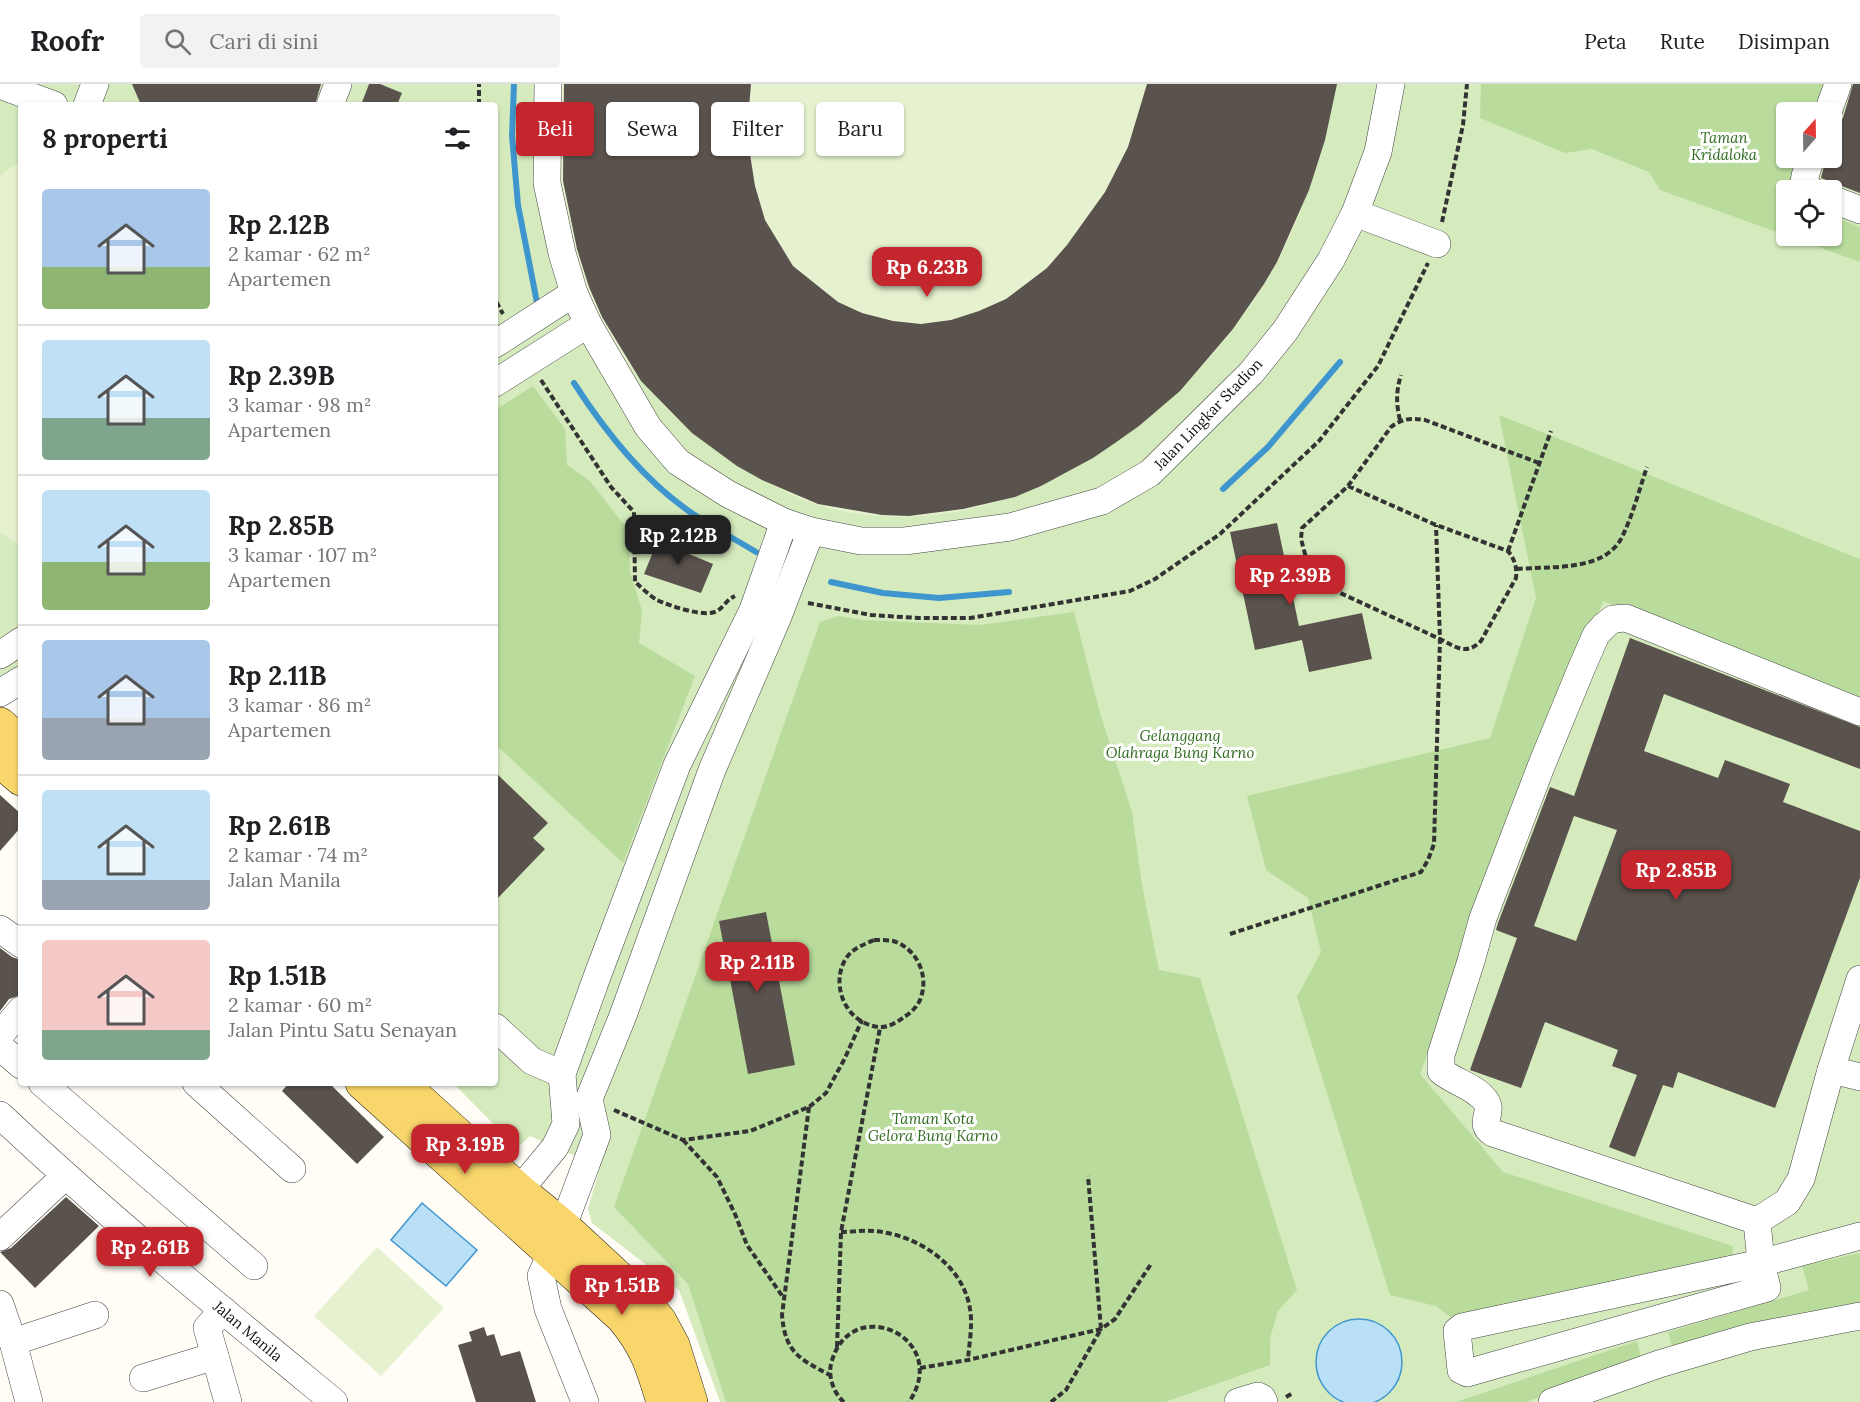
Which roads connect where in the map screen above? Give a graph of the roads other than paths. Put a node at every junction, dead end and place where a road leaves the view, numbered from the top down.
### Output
1 (95, 84) edge
2 (338, 84) edge
3 (548, 84) edge
4 (1391, 84) edge
5 (1838, 84) edge
6 (0, 85) edge
7 (46, 102) edge
8 (88, 102) edge
9 (331, 102) edge
10 (1832, 102) edge
11 (1842, 202) edge
12 (1860, 210) edge
13 (1355, 213) junction
14 (1437, 244) road end
15 (574, 293) junction
16 (588, 324) junction
17 (502, 339) edge
18 (513, 373) edge
19 (784, 522) junction
20 (811, 531) junction
21 (768, 607) junction
22 (18, 643) edge
23 (0, 655) edge
24 (18, 682) edge
25 (0, 693) edge
26 (1860, 712) edge
27 (0, 724) edge
28 (18, 740) edge
29 (0, 761) edge
30 (677, 765) junction
31 (712, 770) junction
32 (18, 776) edge
33 (0, 929) edge
34 (18, 942) edge
35 (1860, 979) edge
36 (18, 1014) edge
37 (498, 1030) edge
38 (0, 1035) edge
39 (0, 1047) edge
40 (18, 1062) edge
41 (1831, 1070) junction
42 (561, 1074) junction
43 (1860, 1077) edge
44 (45, 1086) edge
45 (199, 1086) edge
46 (366, 1086) edge
47 (404, 1086) edge
48 (0, 1115) edge
49 (292, 1169) dead end
50 (65, 1176) junction
51 (512, 1199) junction
52 (1757, 1221) junction
53 (1860, 1236) edge
54 (0, 1237) edge
55 (557, 1239) junction
56 (1761, 1263) junction
57 (254, 1266) dead end
58 (0, 1304) edge
59 (223, 1310) junction
60 (95, 1315) dead end
61 (1860, 1316) edge
62 (13, 1342) junction
63 (215, 1356) junction
64 (143, 1378) dead end
65 (222, 1401) edge
66 (29, 1402) edge
67 (334, 1402) edge
68 (585, 1402) edge
69 (663, 1402) edge
70 (691, 1402) edge
71 (1238, 1402) edge
72 (1264, 1402) edge
73 (1552, 1402) edge

1 - 8 street
2 - 9 street
3 - 15 street, Jalan Lingkar Stadion
4 - 13 street, Jalan Lingkar Stadion
5 - 10 street
6 - 7 street
11 - 12 street
13 - 14 street
13 - 20 street, Jalan Lingkar Stadion
15 - 16 street, Jalan Lingkar Stadion
15 - 17 street
16 - 18 street
16 - 19 street, Jalan Lingkar Stadion
17 - 18 street
19 - 20 street, Jalan Lingkar Stadion
19 - 21 street
20 - 21 street
21 - 30 street
21 - 31 street
22 - 23 street
24 - 25 street
26 - 52 street
27 - 28 main road
29 - 32 main road
30 - 31 street
30 - 42 street
31 - 55 street
33 - 34 street
35 - 41 street
36 - 38 street
37 - 42 street
39 - 40 street
41 - 43 street
41 - 52 street
42 - 51 street
44 - 57 street
45 - 49 street
46 - 51 main road
47 - 51 main road
48 - 50 street, Jalan Manila
50 - 54 street
50 - 59 street, Jalan Manila
51 - 55 main road
52 - 56 street
53 - 56 street
55 - 68 street
55 - 69 main road
55 - 70 main road
56 - 56 street
58 - 62 street
59 - 63 street
59 - 67 street, Jalan Manila
60 - 62 street
61 - 73 street
62 - 66 street
63 - 64 street
63 - 65 street
71 - 72 street

